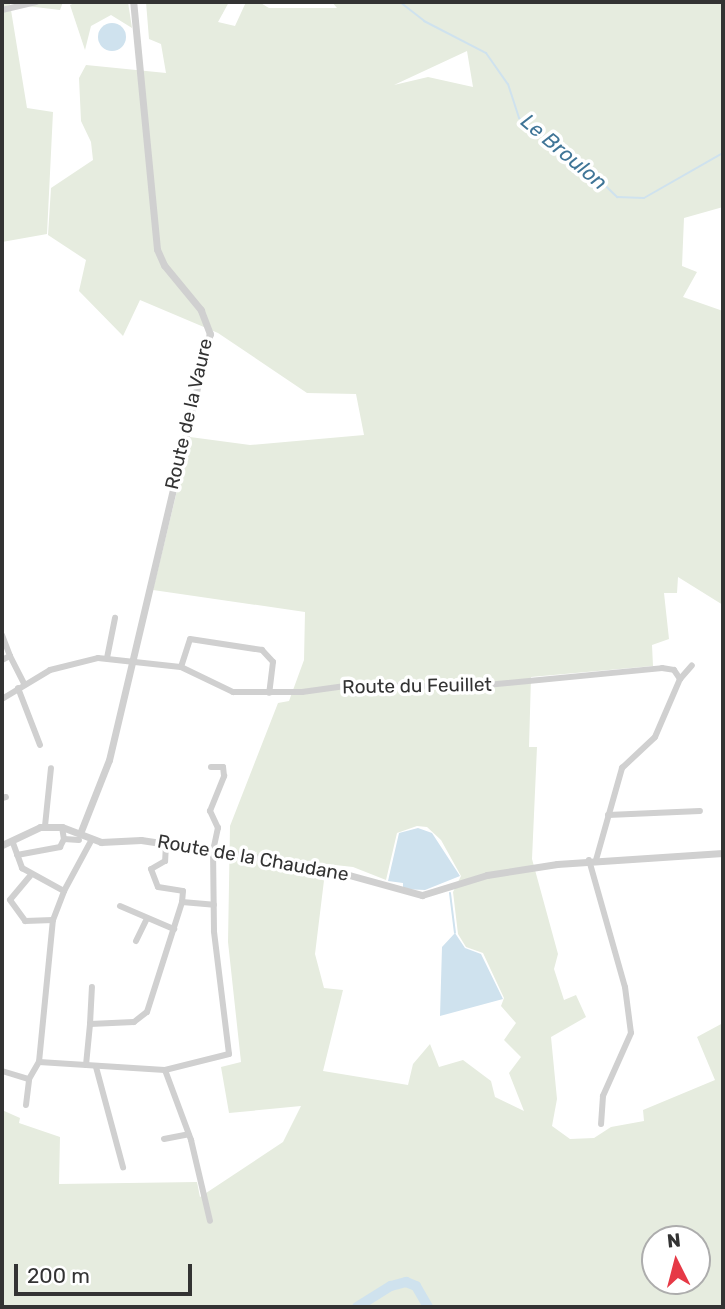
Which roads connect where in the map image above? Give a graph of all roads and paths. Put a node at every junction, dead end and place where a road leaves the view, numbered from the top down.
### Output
1 (36, 2) edge
2 (133, 2) edge
3 (2, 10) edge
4 (115, 618) dead end
5 (2, 635) edge
6 (10, 656) junction
7 (107, 658) junction
8 (2, 660) edge
9 (134, 662) junction
10 (181, 667) junction
11 (669, 668) junction
12 (680, 679) junction
13 (21, 686) junction
14 (269, 692) junction
15 (2, 699) edge
16 (40, 745) dead end
17 (211, 767) dead end
18 (51, 768) dead end
19 (700, 811) dead end
20 (608, 815) junction
21 (46, 826) junction
22 (62, 827) junction
23 (81, 831) junction
24 (64, 839) junction
25 (92, 839) junction
26 (79, 841) dead end
27 (13, 843) junction
28 (166, 844) junction
29 (2, 845) edge
30 (213, 851) junction
31 (723, 853) edge
32 (17, 855) junction
33 (593, 860) junction
34 (30, 876) junction
35 (64, 891) junction
36 (182, 902) junction
37 (214, 905) junction
38 (120, 906) dead end
39 (147, 918) junction
40 (53, 920) junction
41 (174, 929) junction
42 (136, 942) dead end
43 (92, 987) dead end
44 (90, 1024) junction
45 (39, 1062) junction
46 (86, 1065) junction
47 (96, 1067) junction
48 (165, 1070) junction
49 (2, 1071) edge
50 (29, 1079) junction
51 (26, 1105) dead end
52 (601, 1125) dead end
53 (190, 1134) junction
54 (164, 1139) dead end
55 (123, 1167) dead end
56 (210, 1221) dead end

1 - 3 street
2 - 9 street, Route de la Vaure
4 - 7 street
5 - 6 street
6 - 8 street
6 - 13 street
7 - 9 street
7 - 13 street
9 - 10 street
9 - 23 street, Route de la Vaure
10 - 14 street, Route du Feuillet
10 - 14 street
11 - 12 street
11 - 12 street
11 - 14 street, Route du Feuillet
12 - 20 street
13 - 15 street
13 - 16 street
17 - 30 street
18 - 21 street
19 - 20 street
20 - 33 street
21 - 22 street
21 - 27 street
22 - 23 street
22 - 24 street
23 - 25 street
24 - 26 street
24 - 32 street
25 - 28 street, Route de la Chaudane
25 - 35 street
27 - 29 street
27 - 32 street
28 - 30 street, Route de la Chaudane
28 - 36 street
30 - 33 street, Route de la Chaudane
30 - 37 street
31 - 33 street, Route de la Chaudane
32 - 34 street
33 - 52 street
34 - 35 street
34 - 40 street
35 - 40 street
36 - 37 street
36 - 41 street
37 - 48 street
38 - 39 street
39 - 41 street
39 - 42 street
40 - 45 street
41 - 44 street
43 - 44 street
44 - 46 street
45 - 46 street
45 - 50 street
46 - 47 street
47 - 48 street
47 - 55 street
48 - 53 street
49 - 50 street
50 - 51 street
53 - 54 street
53 - 56 street

